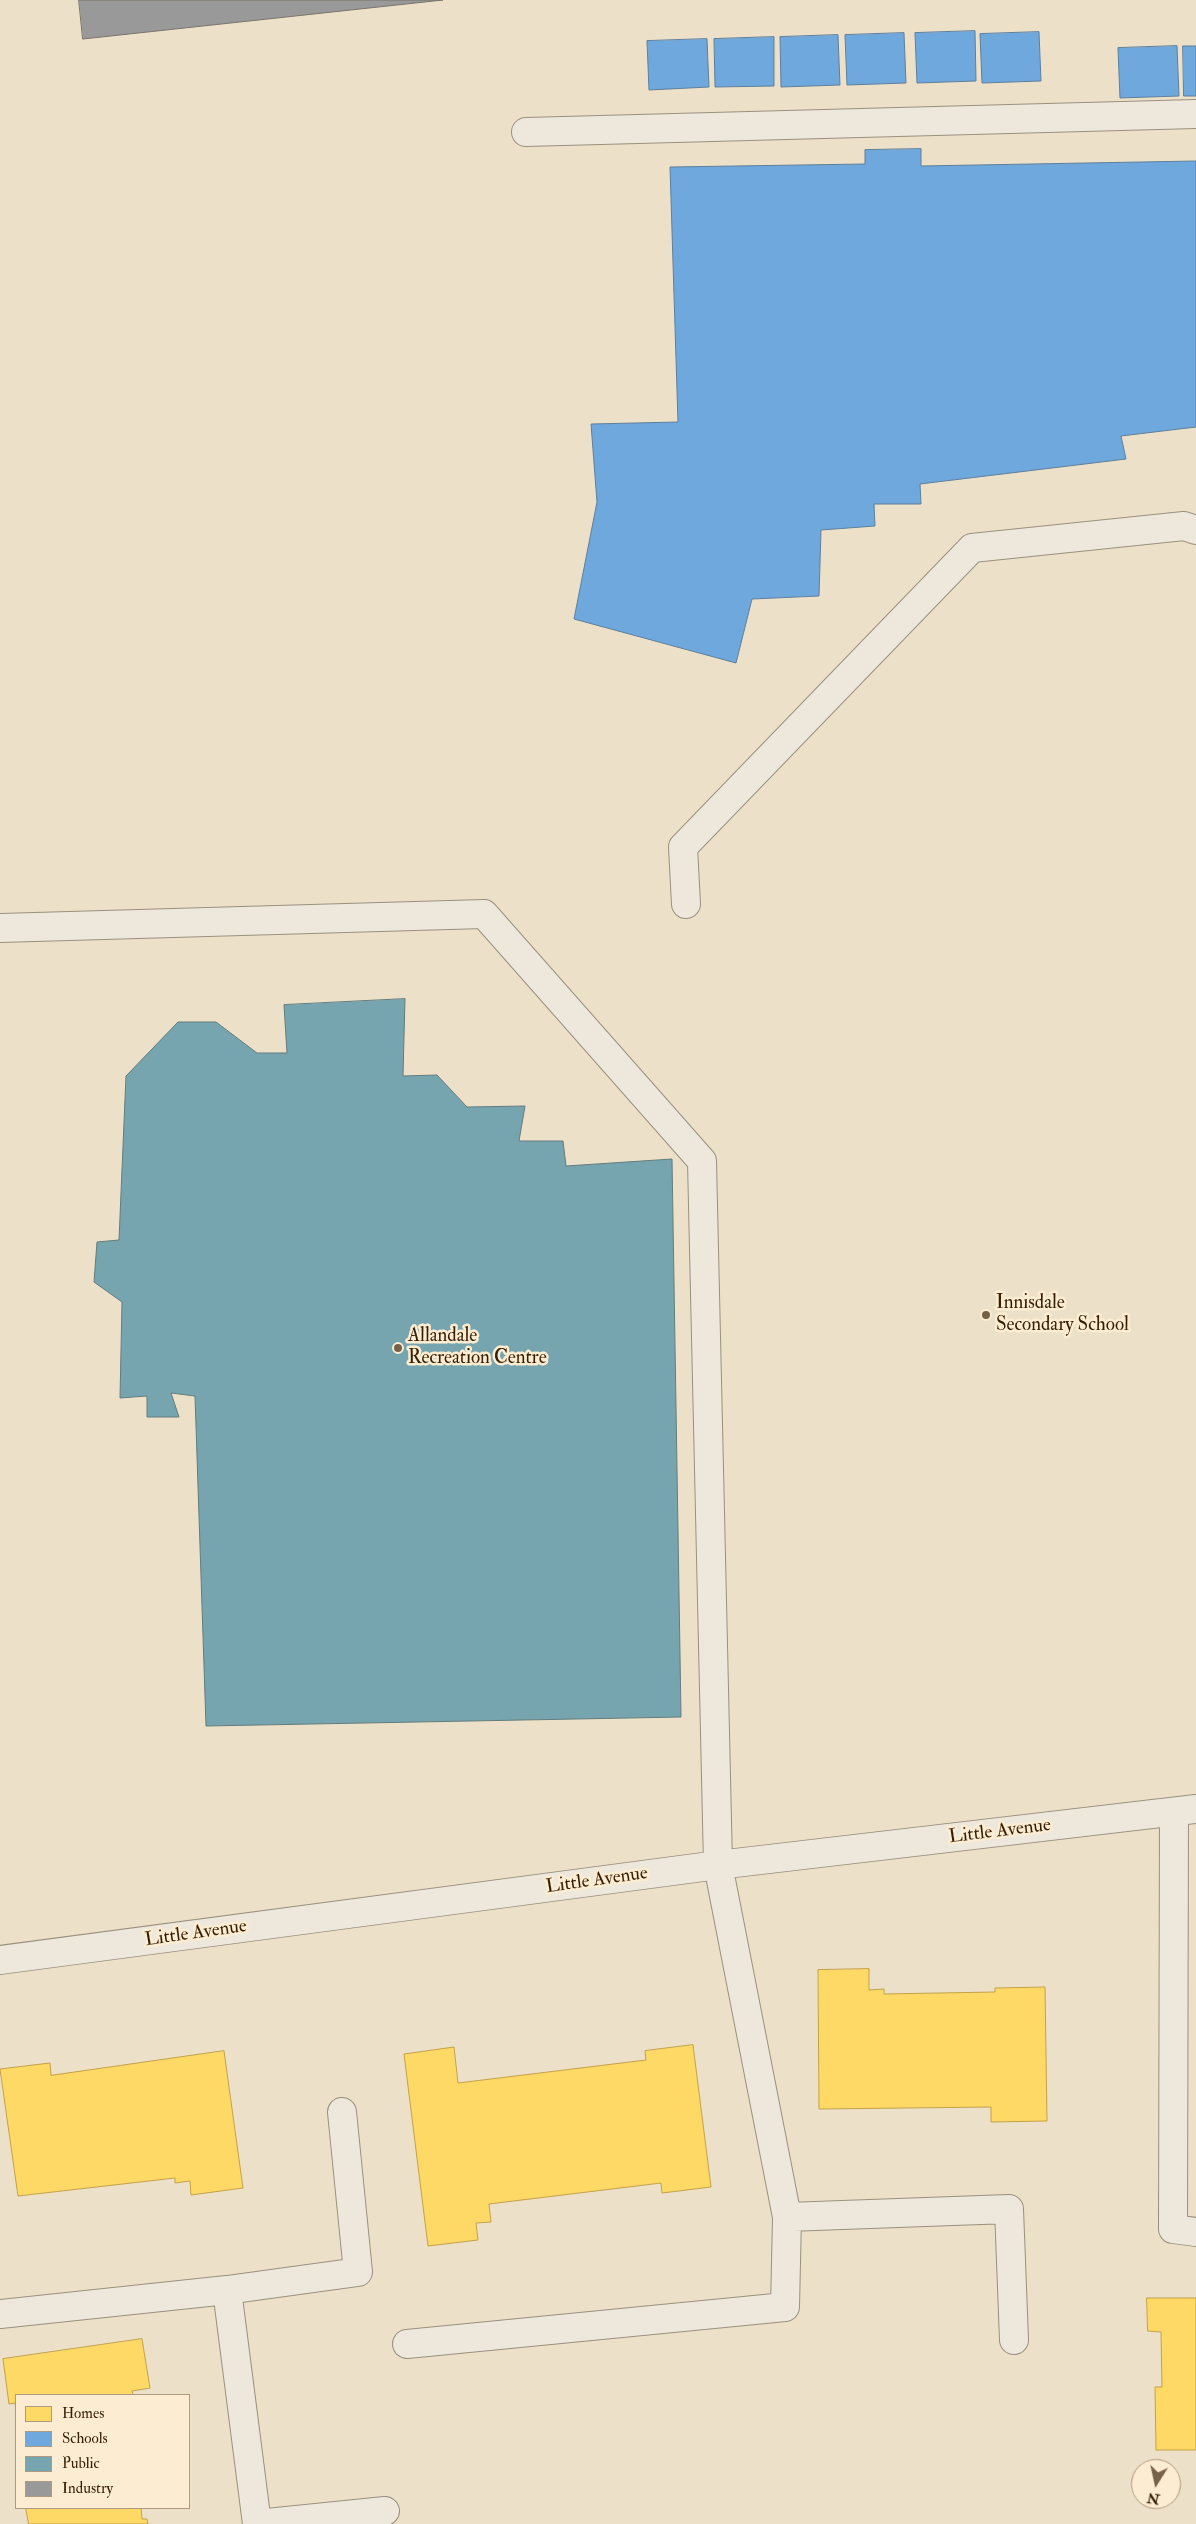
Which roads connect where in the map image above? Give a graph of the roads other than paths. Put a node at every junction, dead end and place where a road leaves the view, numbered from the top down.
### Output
1 (1196, 114) edge
2 (526, 132) dead end
3 (1196, 530) edge
4 (686, 904) dead end
5 (0, 928) edge
6 (1185, 1811) edge
7 (718, 1865) junction
8 (0, 1960) edge
9 (342, 2112) dead end
10 (787, 2217) junction
11 (1196, 2232) edge
12 (228, 2290) junction
13 (0, 2314) edge
14 (1014, 2340) dead end
15 (407, 2344) dead end
16 (385, 2512) dead end

1 - 2 street
3 - 4 street
5 - 7 street
6 - 7 street, Little Avenue
6 - 11 street
7 - 8 street, Little Avenue
7 - 10 street
9 - 12 street
10 - 14 street
10 - 15 street
12 - 13 street
12 - 16 street

